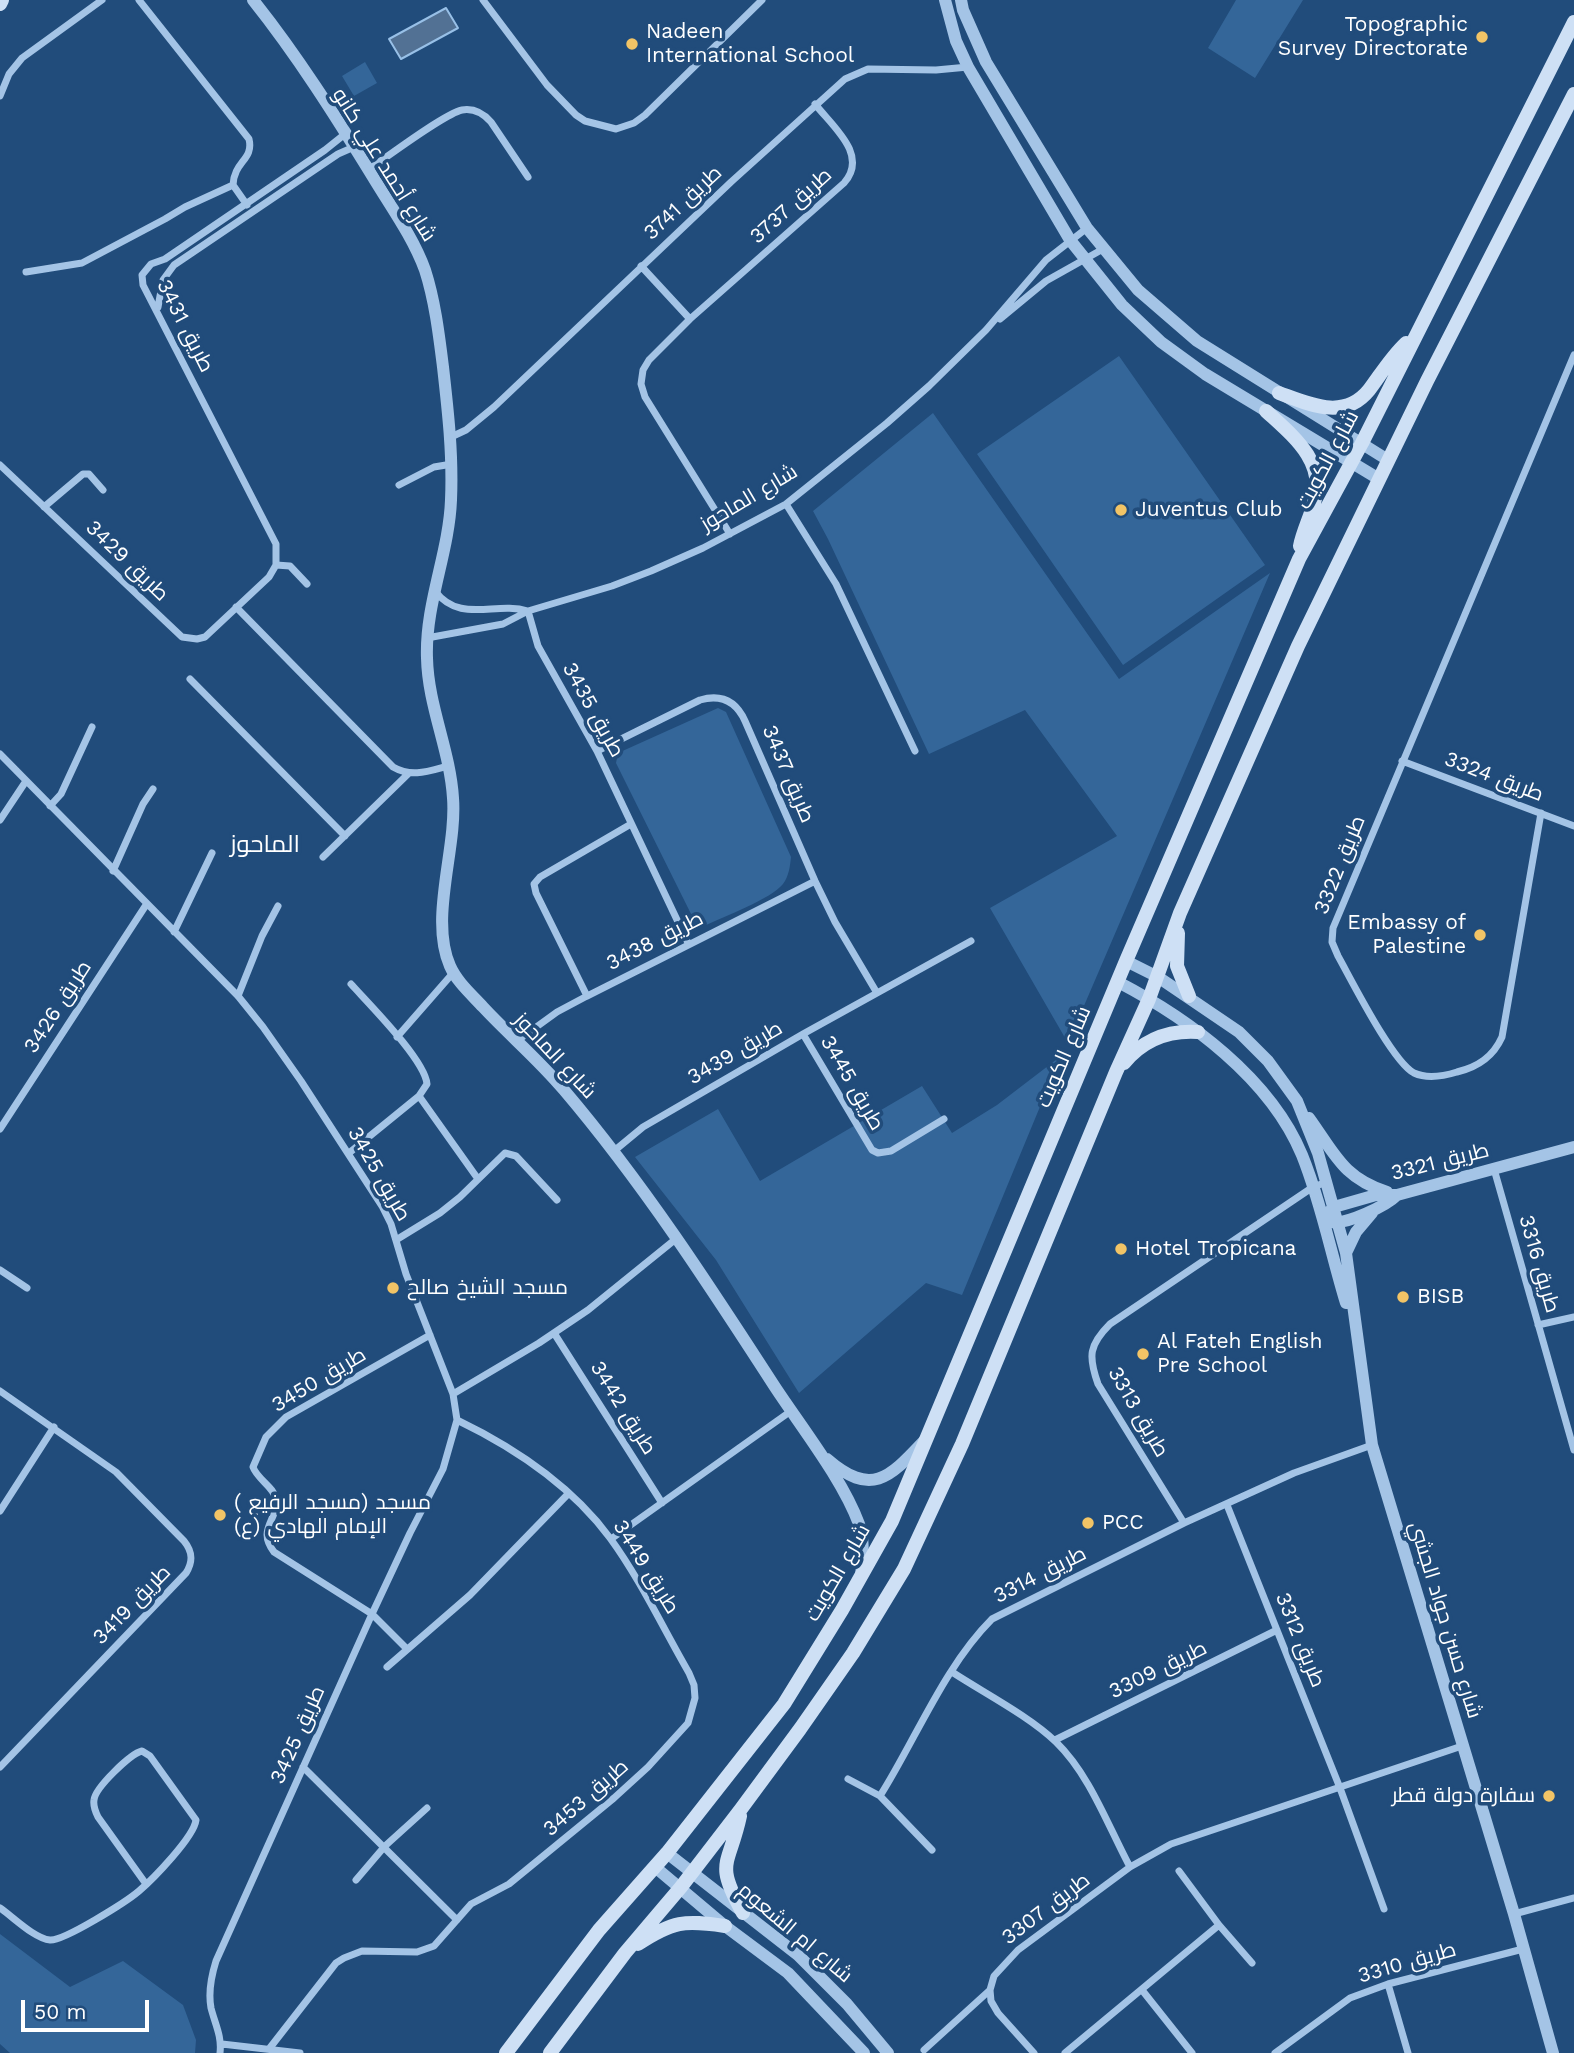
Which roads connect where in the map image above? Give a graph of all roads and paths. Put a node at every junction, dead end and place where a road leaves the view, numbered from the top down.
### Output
1 (102, 0) edge
2 (139, 0) edge
3 (253, 0) edge
4 (762, 0) edge
5 (945, 0) edge
6 (961, 0) edge
7 (487, 2) edge
8 (1574, 22) edge
9 (968, 67) junction
10 (1574, 94) edge
11 (0, 96) edge
12 (815, 104) junction
13 (345, 134) junction
14 (354, 147) junction
15 (368, 170) junction
16 (528, 177) dead end
17 (233, 185) junction
18 (246, 203) junction
19 (251, 211) junction
20 (1087, 228) junction
21 (1070, 240) junction
22 (1103, 249) junction
23 (177, 251) junction
24 (183, 258) junction
25 (1085, 261) junction
26 (641, 266) junction
27 (26, 272) dead end
28 (158, 311) junction
29 (690, 319) junction
30 (986, 330) junction
31 (1415, 335) junction
32 (1574, 355) edge
33 (1279, 393) junction
34 (1266, 411) junction
35 (451, 437) junction
36 (1362, 443) junction
37 (1388, 460) junction
38 (1352, 462) junction
39 (452, 464) junction
40 (0, 465) edge
41 (1379, 478) junction
42 (399, 485) dead end
43 (103, 491) dead end
44 (786, 504) junction
45 (44, 507) junction
46 (730, 534) junction
47 (1299, 559) junction
48 (276, 565) junction
49 (307, 584) dead end
50 (435, 591) junction
51 (236, 607) junction
52 (528, 611) junction
53 (430, 617) joint
54 (427, 638) junction
55 (190, 679) dead end
56 (92, 727) dead end
57 (597, 751) junction
58 (915, 751) dead end
59 (0, 754) edge
60 (1402, 761) junction
61 (448, 766) junction
62 (408, 774) junction
63 (26, 781) junction
64 (153, 789) dead end
65 (50, 806) junction
66 (1541, 813) junction
67 (0, 820) edge
68 (631, 824) junction
69 (1574, 826) edge
70 (345, 836) junction
71 (212, 853) dead end
72 (323, 857) dead end
73 (113, 871) junction
74 (815, 881) junction
75 (146, 905) junction
76 (278, 906) dead end
77 (1180, 913) junction
78 (174, 932) junction
79 (971, 942) dead end
80 (688, 943) junction
81 (1126, 961) junction
82 (453, 973) junction
83 (1158, 977) junction
84 (1118, 982) junction
85 (351, 984) dead end
86 (877, 993) junction
87 (238, 996) junction
88 (587, 996) junction
89 (1189, 996) junction
90 (1149, 999) junction
91 (1198, 1032) junction
92 (803, 1034) junction
93 (397, 1037) junction
94 (517, 1041) junction
95 (1116, 1072) junction
96 (419, 1096) junction
97 (1297, 1101) junction
98 (944, 1119) dead end
99 (0, 1129) edge
100 (1574, 1147) edge
101 (614, 1151) junction
102 (349, 1153) junction
103 (1494, 1169) junction
104 (478, 1179) junction
105 (1327, 1182) junction
106 (1313, 1187) junction
107 (1398, 1195) junction
108 (557, 1200) dead end
109 (1334, 1207) junction
110 (1379, 1207) junction
111 (1323, 1219) junction
112 (1339, 1223) junction
113 (677, 1238) junction
114 (396, 1240) junction
115 (1346, 1253) junction
116 (0, 1270) edge
117 (27, 1288) dead end
118 (1574, 1317) edge
119 (1538, 1325) junction
120 (554, 1332) junction
121 (1356, 1334) junction
122 (430, 1335) junction
123 (0, 1391) edge
124 (453, 1394) junction
125 (791, 1411) junction
126 (457, 1420) junction
127 (54, 1427) junction
128 (926, 1439) junction
129 (1372, 1445) junction
130 (816, 1449) junction
131 (1574, 1450) edge
132 (569, 1493) junction
133 (662, 1503) junction
134 (1227, 1505) junction
135 (0, 1511) edge
136 (1184, 1523) junction
137 (611, 1539) junction
138 (862, 1577) junction
139 (372, 1614) junction
140 (1278, 1630) junction
141 (407, 1649) junction
142 (387, 1667) dead end
143 (952, 1672) junction
144 (689, 1673) joint
145 (1055, 1740) junction
146 (1462, 1746) junction
147 (0, 1767) edge
148 (303, 1767) junction
149 (848, 1779) dead end
150 (1340, 1788) junction
151 (880, 1796) junction
152 (427, 1808) dead end
153 (741, 1809) junction
154 (385, 1846) junction
155 (932, 1850) dead end
156 (667, 1853) junction
157 (655, 1867) junction
158 (1130, 1867) junction
159 (1180, 1871) dead end
160 (691, 1873) junction
161 (356, 1880) dead end
162 (146, 1884) junction
163 (681, 1887) junction
164 (1574, 1898) edge
165 (0, 1908) edge
166 (1384, 1909) dead end
167 (743, 1913) junction
168 (1514, 1914) junction
169 (457, 1920) junction
170 (1219, 1925) junction
171 (726, 1926) junction
172 (1523, 1949) junction
173 (625, 1953) junction
174 (1252, 1963) dead end
175 (1388, 1984) junction
176 (990, 1990) junction
177 (1142, 1990) junction
178 (222, 2044) junction
179 (270, 2049) junction
180 (924, 2050) dead end
181 (220, 2053) edge
182 (300, 2053) edge
183 (506, 2053) edge
184 (550, 2053) edge
185 (864, 2053) edge
186 (888, 2053) edge
187 (1034, 2053) edge
188 (1065, 2053) edge
189 (1192, 2053) edge
190 (1275, 2053) edge
191 (1408, 2053) edge
192 (1553, 2053) edge

1 - 11 street
2 - 17 street
3 - 13 street, شارع أحمد علي كانو
4 - 7 street
5 - 9 street
6 - 20 street
8 - 31 main road, شارع الكويت
9 - 12 street, طريق 3741
9 - 21 street
10 - 37 main road
12 - 26 street, طريق 3741
12 - 29 street, طريق 3737
13 - 14 street, شارع أحمد علي كانو
13 - 18 street, طريق 3431
14 - 15 street, شارع أحمد علي كانو
14 - 19 street
15 - 16 street
15 - 35 street, شارع أحمد علي كانو
17 - 18 street
17 - 27 street
18 - 19 street
18 - 23 street, طريق 3431
19 - 24 street
20 - 21 street, شارع الماحوز
20 - 22 street
21 - 25 street
21 - 30 street, شارع الماحوز
22 - 25 street, شارع الماحوز
22 - 33 street
23 - 24 street
23 - 28 street, طريق 3431
24 - 28 street
25 - 30 street, شارع الماحوز
25 - 34 street
26 - 29 street
26 - 35 street, طريق 3741
28 - 48 street, طريق 3431
29 - 46 street, طريق 3737
30 - 44 street, شارع الماحوز
31 - 33 main road
31 - 36 main road, شارع الكويت
32 - 60 street, طريق 3322
33 - 36 street
34 - 38 street
34 - 47 main road
35 - 39 street, شارع أحمد علي كانو
36 - 37 street
36 - 38 main road, شارع الكويت
37 - 41 main road
38 - 41 street
38 - 47 main road, شارع الكويت
39 - 42 street
39 - 50 street, شارع أحمد علي كانو
40 - 45 street, طريق 3429
41 - 77 main road
43 - 45 street
44 - 46 street, شارع الماحوز
44 - 58 street
45 - 51 street, طريق 3429
46 - 52 street, شارع الماحوز
47 - 81 main road, شارع الكويت
48 - 49 street
48 - 51 street
50 - 52 street, شارع الماحوز
50 - 53 street, شارع أحمد علي كانو
51 - 62 street
52 - 54 street, شارع الماحوز
52 - 57 street, طريق 3435
53 - 54 street, شارع الماحوز
54 - 61 street, شارع الماحوز
55 - 70 street
56 - 65 street
57 - 68 street, طريق 3435
57 - 74 street, طريق 3437
59 - 63 street, طريق 3425
60 - 66 street, طريق 3324
60 - 66 street, طريق 3322
61 - 62 street
61 - 82 street, شارع الماحوز
62 - 70 street
63 - 65 street, طريق 3425
63 - 67 street
64 - 73 street
65 - 73 street, طريق 3425
66 - 69 street, طريق 3324
68 - 80 street, طريق 3435
68 - 88 street
70 - 72 street
71 - 78 street
73 - 75 street, طريق 3425
74 - 80 street, طريق 3438
74 - 86 street, طريق 3437
75 - 78 street, طريق 3425
75 - 99 street, طريق 3426
76 - 87 street
77 - 83 main road
77 - 89 main road
78 - 87 street, طريق 3425
79 - 86 street, طريق 3439
80 - 88 street, طريق 3438
81 - 83 street, شارع حسن جواد الجشي
81 - 84 main road, شارع الكويت
82 - 93 street
82 - 94 street, شارع الماحوز
83 - 89 street, شارع حسن جواد الجشي
83 - 90 main road
84 - 90 street, شارع حسن جواد الجشي
84 - 128 main road, شارع الكويت
85 - 93 street
86 - 92 street, طريق 3439
87 - 102 street, طريق 3425
88 - 94 street, طريق 3438
89 - 97 street, شارع حسن جواد الجشي
90 - 91 street, شارع حسن جواد الجشي
90 - 95 main road
91 - 95 main road
91 - 106 street, شارع حسن جواد الجشي
92 - 98 street, طريق 3445
92 - 101 street, طريق 3439
93 - 96 street
94 - 101 street, شارع الماحوز
95 - 153 main road
96 - 102 street
96 - 104 street
97 - 105 street, شارع حسن جواد الجشي
97 - 107 street
100 - 103 street, طريق 3321
101 - 113 street, شارع الماحوز
102 - 114 street, طريق 3425
103 - 107 street, طريق 3321
103 - 119 street, طريق 3316
104 - 108 street
104 - 114 street
105 - 106 street, طريق 3313
105 - 109 street, شارع حسن جواد الجشي
106 - 111 street, شارع حسن جواد الجشي
106 - 136 street, طريق 3313
107 - 109 street, طريق 3321
107 - 110 street
109 - 111 street
109 - 112 street, شارع حسن جواد الجشي
110 - 112 street
110 - 115 street
111 - 112 street
111 - 121 street, شارع حسن جواد الجشي
112 - 115 street, شارع حسن جواد الجشي
113 - 120 street
113 - 125 street, شارع الماحوز
114 - 122 street, طريق 3425
115 - 121 street, شارع حسن جواد الجشي
116 - 117 street
118 - 119 street
119 - 131 street, طريق 3316
120 - 124 street
120 - 133 street, طريق 3442
121 - 129 street, شارع حسن جواد الجشي
122 - 124 street, طريق 3425
122 - 139 street, طريق 3450
123 - 127 street, طريق 3419
124 - 126 street, طريق 3425
125 - 130 street, شارع الماحوز
125 - 133 street
126 - 132 street, طريق 3449
126 - 139 street, طريق 3425
127 - 135 street
127 - 147 street, طريق 3419
128 - 130 street, شارع الماحوز
128 - 138 main road, شارع الكويت
129 - 134 street, طريق 3314
129 - 146 street, شارع حسن جواد الجشي
130 - 138 street, شارع الماحوز
132 - 137 street, طريق 3449
132 - 141 street
133 - 137 street
134 - 136 street, طريق 3314
134 - 140 street, طريق 3312
136 - 143 street, طريق 3314
137 - 144 street, طريق 3449
138 - 156 main road, شارع الكويت
139 - 141 street, طريق 3450
139 - 148 street, طريق 3425
140 - 145 street, طريق 3309
140 - 150 street, طريق 3312
141 - 142 street
143 - 145 street
143 - 151 street, طريق 3314
144 - 169 street, طريق 3453
145 - 158 street
146 - 150 street
146 - 168 street, شارع حسن جواد الجشي
148 - 154 street
148 - 178 street, طريق 3425
149 - 151 street
150 - 158 street
150 - 166 street, طريق 3312
151 - 155 street
152 - 154 street
153 - 160 main road
153 - 167 main road
154 - 161 street
154 - 169 street
156 - 157 main road, شارع الكويت
156 - 160 street, شارع ام الشعوم
157 - 163 street, شارع ام الشعوم
157 - 183 main road, شارع الكويت
158 - 176 street, طريق 3307
159 - 170 street
160 - 163 main road
160 - 167 street, شارع ام الشعوم
162 - 162 street
162 - 165 street
163 - 171 street, شارع ام الشعوم
163 - 173 main road
164 - 168 street
167 - 186 street, شارع ام الشعوم
168 - 172 street, شارع حسن جواد الجشي
169 - 179 street, طريق 3453
170 - 174 street
170 - 177 street
171 - 173 main road
171 - 185 street, شارع ام الشعوم
172 - 175 street, طريق 3310
172 - 192 street, شارع حسن جواد الجشي
173 - 184 main road
175 - 190 street, طريق 3310
175 - 191 street
176 - 180 street, طريق 3307
176 - 187 street
177 - 188 street
177 - 189 street
178 - 179 street
178 - 181 street, طريق 3425
179 - 182 street

